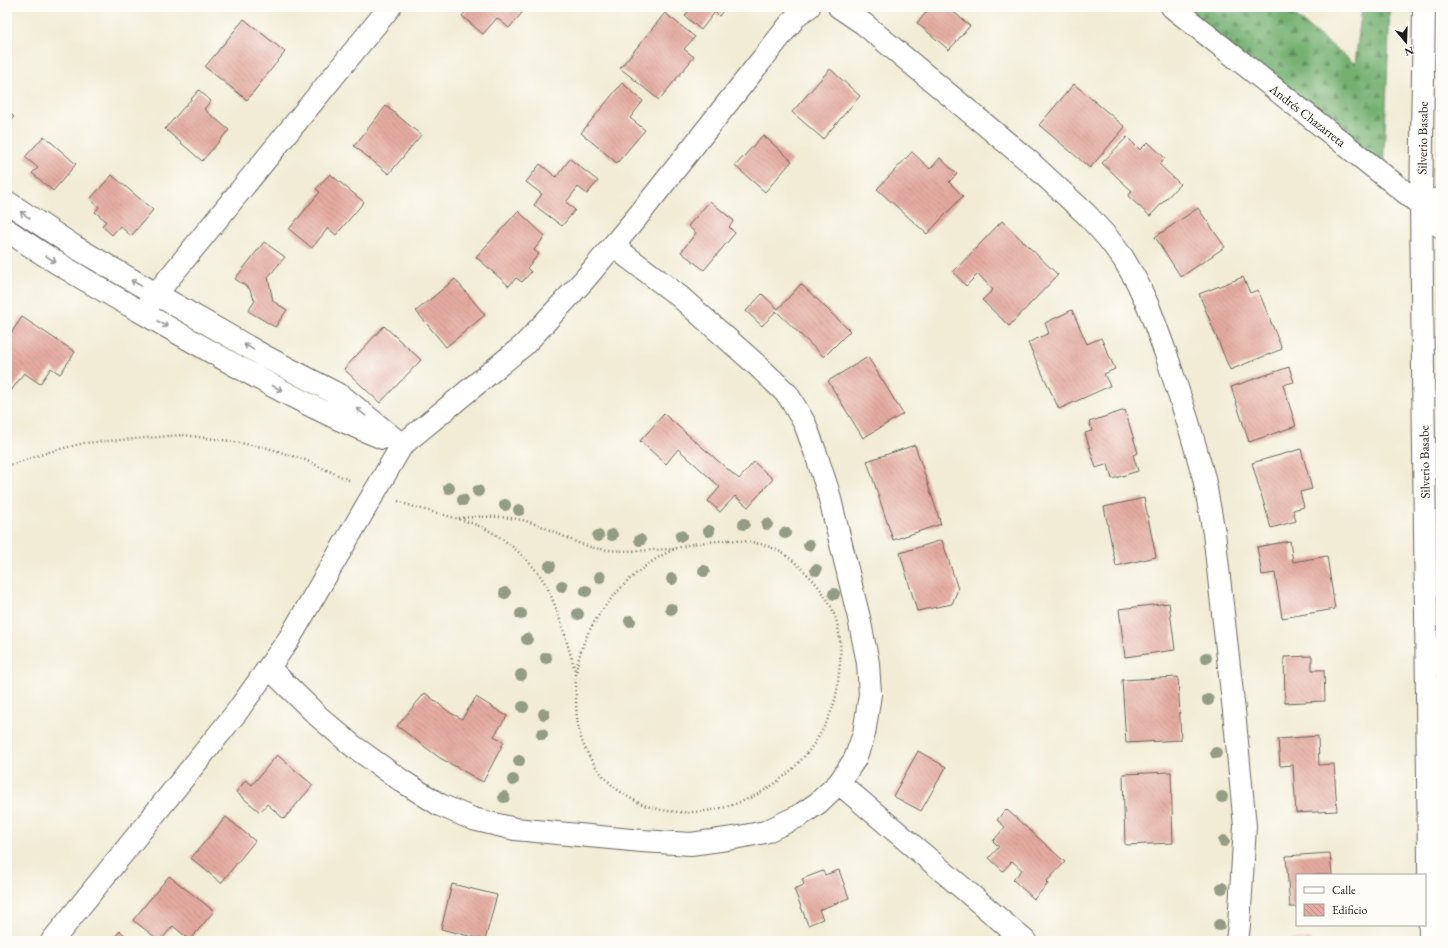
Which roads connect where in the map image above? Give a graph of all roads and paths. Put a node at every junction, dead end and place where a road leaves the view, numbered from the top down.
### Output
1 (390, 7) edge
2 (838, 7) edge
3 (850, 7) edge
4 (1172, 7) edge
5 (1424, 7) edge
6 (802, 9) edge
7 (864, 24) junction
8 (1431, 201) edge
9 (7, 202) edge
10 (1441, 227) edge
11 (7, 230) edge
12 (613, 246) junction
13 (156, 294) junction
14 (144, 314) junction
15 (402, 445) junction
16 (7, 466) edge
17 (374, 492) junction
18 (457, 518) junction
19 (675, 549) junction
20 (269, 668) junction
21 (576, 672) junction
22 (839, 783) junction
23 (52, 941) edge
24 (1025, 941) edge
25 (1237, 941) edge
26 (1430, 941) edge

1 - 13 street
2 - 7 street
3 - 7 street
4 - 8 street, Andrés Chazarreta
5 - 8 street, Silverio Basabe
6 - 12 street
7 - 25 street
8 - 10 street, Andrés Chazarreta
8 - 26 street, Silverio Basabe
13 -> 9 street
11 -> 14 street
12 - 15 street
12 - 22 street
13 - 14 street
15 -> 13 street
14 -> 15 street
15 - 17 street
16 - 17 path
17 - 18 path
17 - 20 street
18 - 19 path
18 - 21 path
19 - 21 path
19 - 21 path
20 - 22 street
20 - 23 street
22 - 24 street

